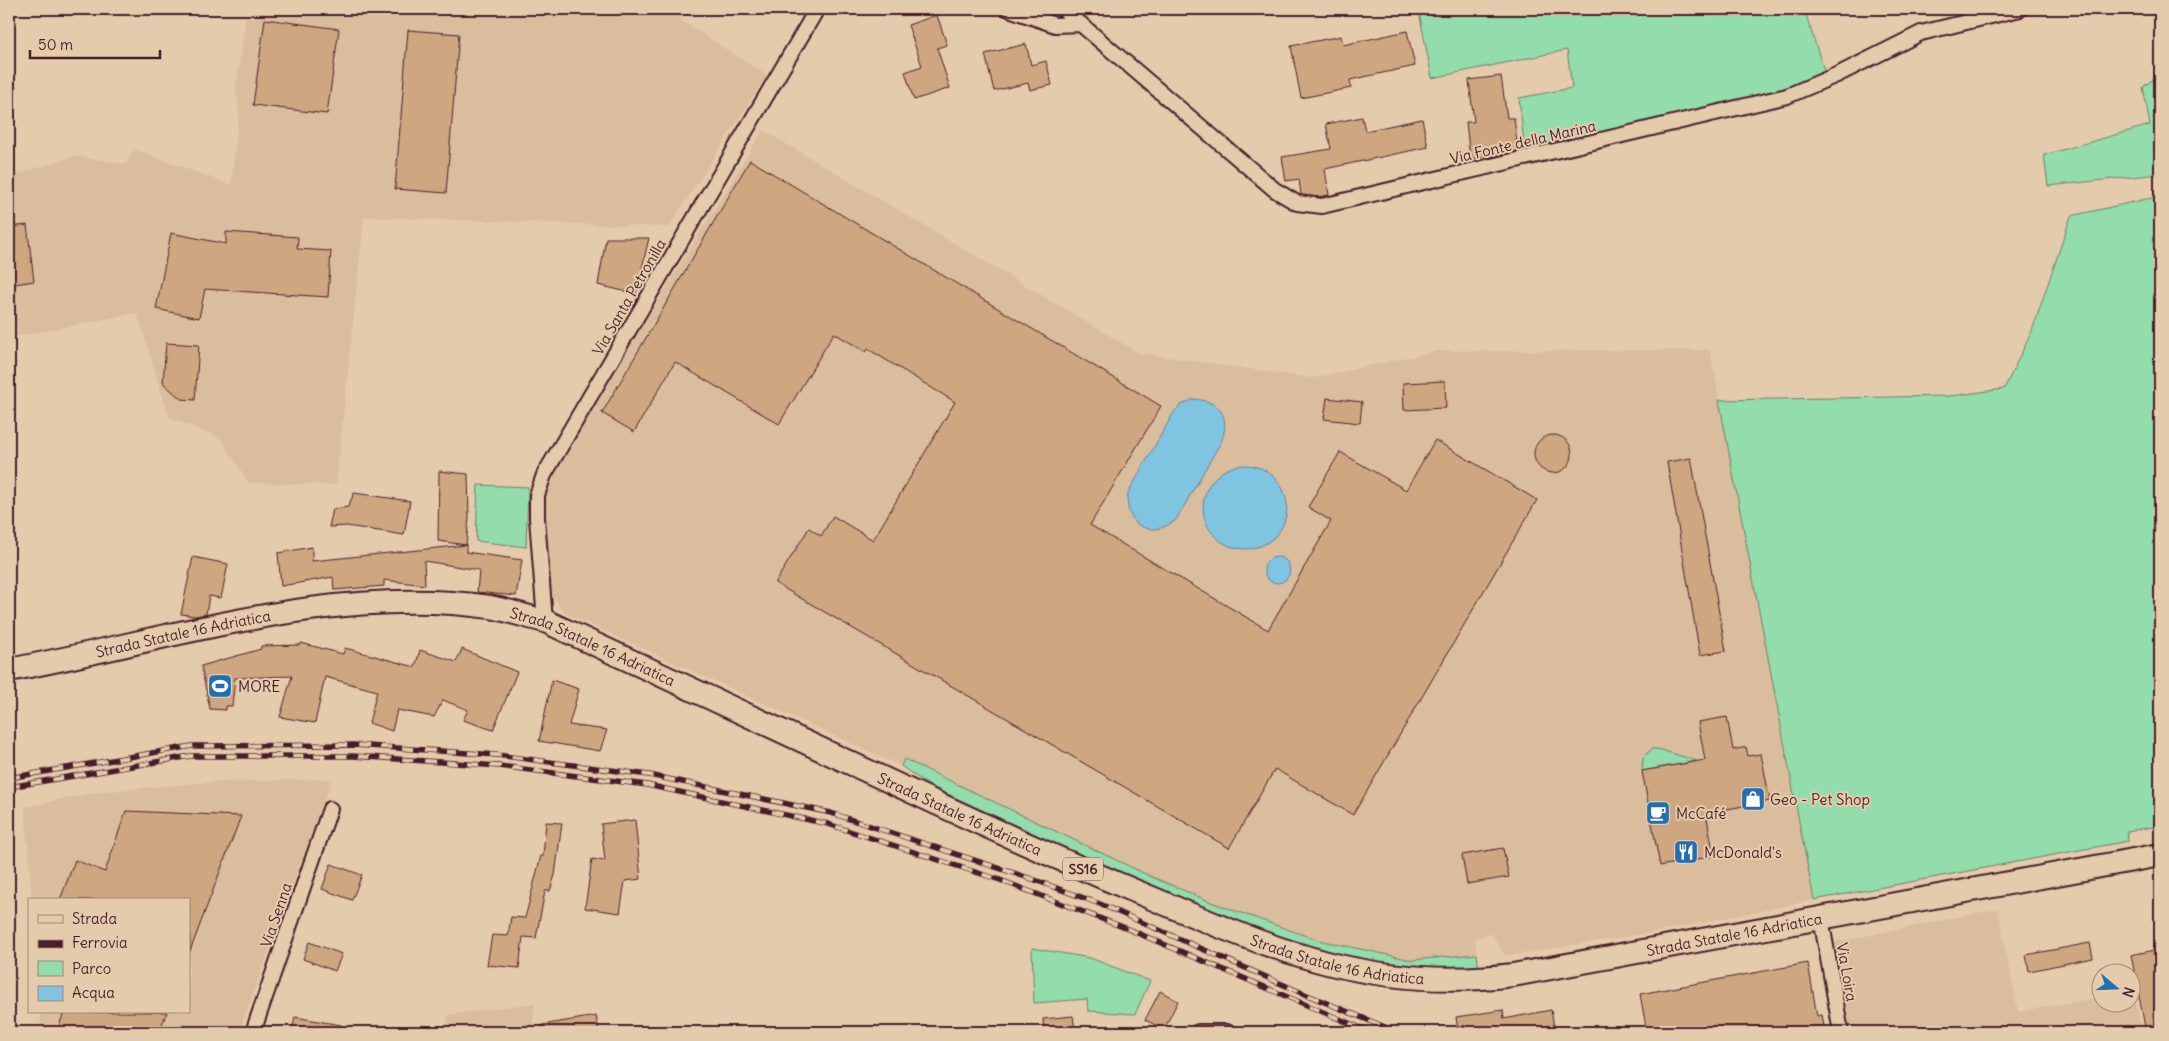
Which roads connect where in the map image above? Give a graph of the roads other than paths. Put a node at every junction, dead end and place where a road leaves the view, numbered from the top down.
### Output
1 (818, 9) edge
2 (1009, 9) edge
3 (1063, 9) edge
4 (2020, 9) edge
5 (1081, 24) junction
6 (545, 621) junction
7 (9, 670) edge
8 (330, 808) dead end
9 (2160, 854) edge
10 (1821, 918) junction
11 (253, 1032) edge
12 (1198, 1032) edge
13 (1227, 1032) edge
14 (1841, 1032) edge

1 - 6 street, Via Santa Petronilla
2 - 5 street
3 - 5 street, Via Fonte della Marina
4 - 5 street, Via Fonte della Marina
6 - 7 main road, Strada Statale 16 Adriatica / SS16
6 - 10 main road, Strada Statale 16 Adriatica / SS16
8 - 11 street, Via Senna
9 - 10 main road, Strada Statale 16 Adriatica / SS16
10 - 14 street, Via Loira
12 - 13 street

